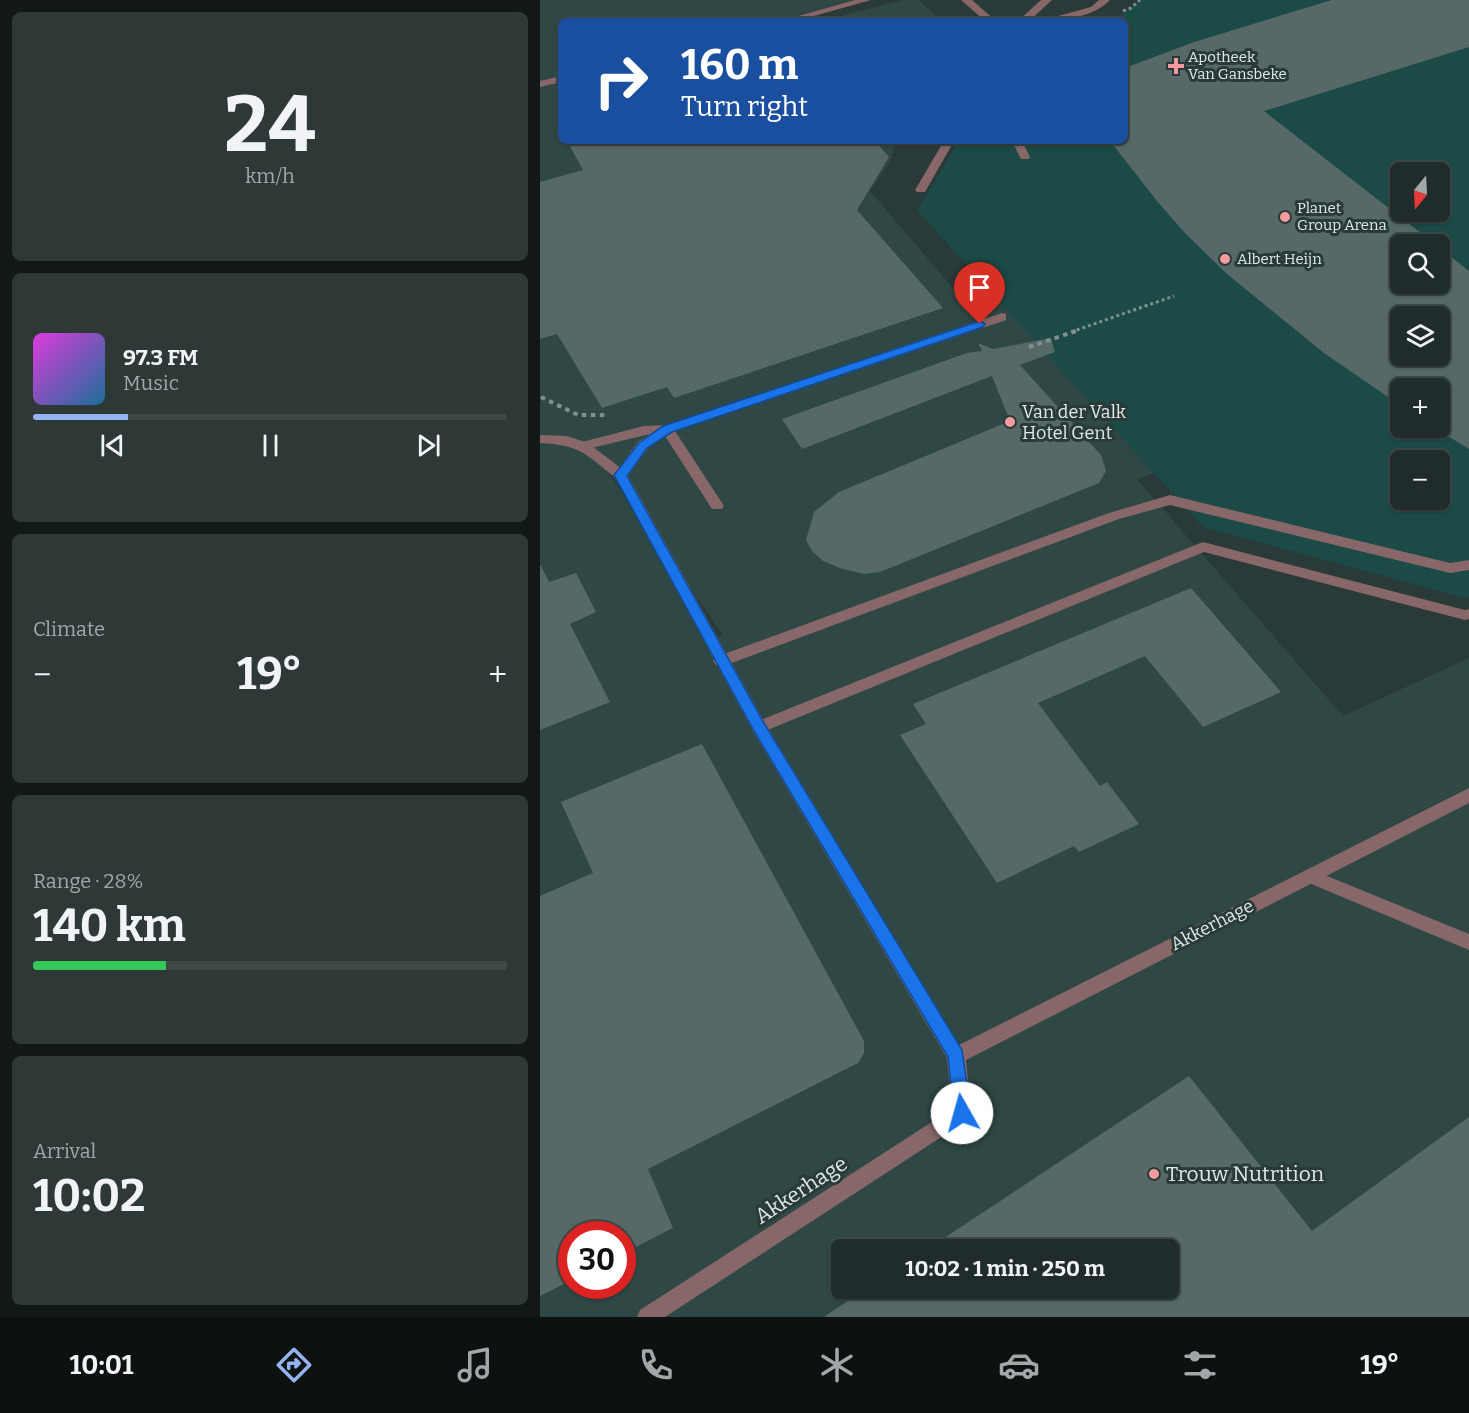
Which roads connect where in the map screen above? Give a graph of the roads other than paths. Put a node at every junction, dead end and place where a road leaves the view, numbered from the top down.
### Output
1 (866, 0) edge
2 (966, 0) edge
3 (1047, 0) edge
4 (1106, 0) edge
5 (1069, 6) dead end
6 (797, 18) edge
7 (987, 18) edge
8 (1026, 18) edge
9 (1052, 18) edge
10 (1055, 18) edge
11 (558, 80) edge
12 (540, 84) edge
13 (947, 144) edge
14 (1018, 144) edge
15 (1025, 157) dead end
16 (921, 190) dead end
17 (1002, 317) dead end
18 (668, 429) junction
19 (540, 439) edge
20 (583, 446) junction
21 (621, 475) junction
22 (717, 506) dead end
23 (1469, 565) edge
24 (1469, 614) edge
25 (721, 661) junction
26 (759, 727) junction
27 (1469, 795) edge
28 (1310, 876) junction
29 (1469, 942) edge
30 (956, 1056) junction
31 (647, 1317) edge

1 - 6 street
2 - 7 street
3 - 8 street
4 - 10 street
5 - 9 street
11 - 12 street
13 - 16 street
14 - 15 street
17 - 18 street
18 - 20 street
18 - 21 street
18 - 22 street
19 - 20 street, Akkerhage
20 - 21 street, Akkerhage
21 - 25 street, Akkerhage
23 - 25 street
24 - 26 street
25 - 26 street, Akkerhage
26 - 30 street, Akkerhage
27 - 28 street, Akkerhage
28 - 29 street
28 - 30 street, Akkerhage
30 - 31 street, Akkerhage

